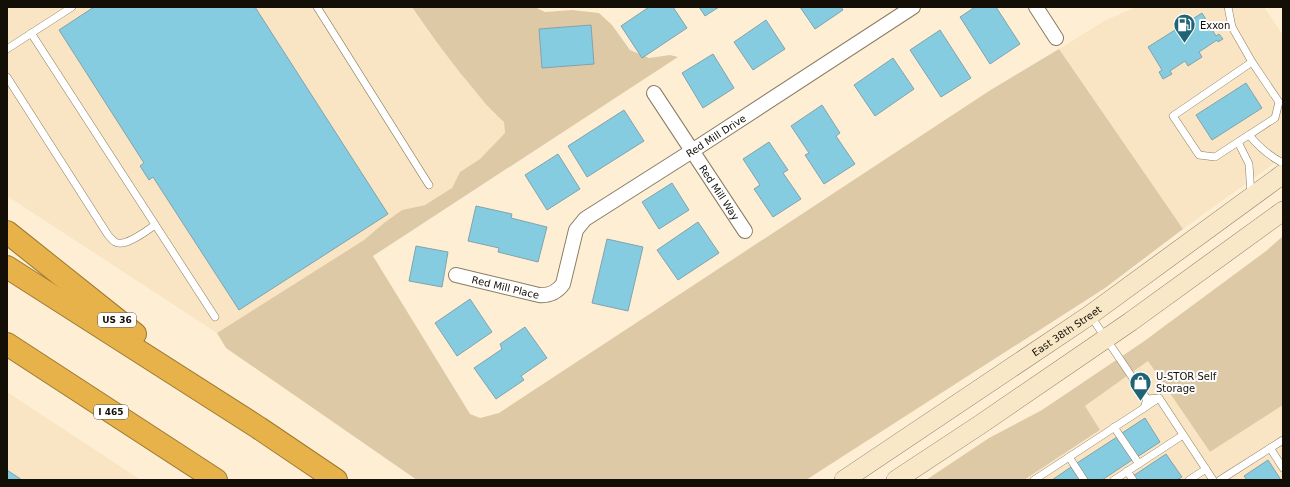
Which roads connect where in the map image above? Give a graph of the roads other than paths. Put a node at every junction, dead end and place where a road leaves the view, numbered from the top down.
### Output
1 (72, 7) edge
2 (317, 7) edge
3 (913, 7) edge
4 (1036, 7) edge
5 (1228, 7) edge
6 (31, 33) junction
7 (1056, 38) dead end
8 (7, 49) edge
9 (1252, 62) junction
10 (7, 77) edge
11 (654, 93) dead end
12 (1249, 135) junction
13 (1238, 142) junction
14 (692, 151) junction
15 (1283, 163) edge
16 (1283, 174) edge
17 (429, 185) dead end
18 (1251, 197) junction
19 (1283, 211) edge
20 (155, 225) junction
21 (745, 231) dead end
22 (7, 232) edge
23 (7, 267) edge
24 (456, 275) dead end
25 (556, 292) joint
26 (1090, 315) junction
27 (215, 317) dead end
28 (1106, 338) junction
29 (7, 344) edge
30 (1159, 398) junction
31 (1147, 399) junction
32 (1144, 408) junction
33 (228, 409) junction
34 (1114, 428) junction
35 (1183, 435) junction
36 (1283, 440) edge
37 (1270, 448) junction
38 (1069, 457) junction
39 (1138, 464) junction
40 (1283, 468) edge
41 (1206, 469) junction
42 (1127, 472) junction
43 (216, 480) edge
44 (336, 480) edge
45 (844, 480) edge
46 (896, 480) edge
47 (1034, 480) edge
48 (1084, 480) edge
49 (1114, 480) edge
50 (1133, 480) edge
51 (1189, 480) edge
52 (1213, 480) edge
53 (1220, 480) edge

1 - 6 lane
2 - 17 lane
3 - 14 street, Red Mill Drive
4 - 7 street
5 - 9 lane
6 - 8 lane
6 - 20 lane
9 - 12 lane
9 - 13 lane
10 - 20 lane
11 - 14 street, Red Mill Way
12 - 13 lane
12 - 15 lane
13 - 18 lane
14 - 21 street, Red Mill Way
14 - 25 street, Red Mill Drive
16 - 18 main road, East 38th Street
18 - 26 main road, East 38th Street
19 - 28 main road
20 - 27 lane
22 - 33 highway, US 36
23 - 33 highway
24 - 25 street, Red Mill Place
26 - 28 lane
26 - 45 main road, East 38th Street
28 - 31 lane
28 - 46 main road
29 - 43 highway, I 465
30 - 31 lane
30 - 32 lane
30 - 35 lane
31 - 32 lane
32 - 34 lane
33 - 44 highway
34 - 38 lane
34 - 39 lane
35 - 39 lane
35 - 41 lane
36 - 37 lane
37 - 40 lane
37 - 53 lane
38 - 47 lane
38 - 48 lane
39 - 42 lane
41 - 51 lane
41 - 52 lane
42 - 49 lane
42 - 50 lane

